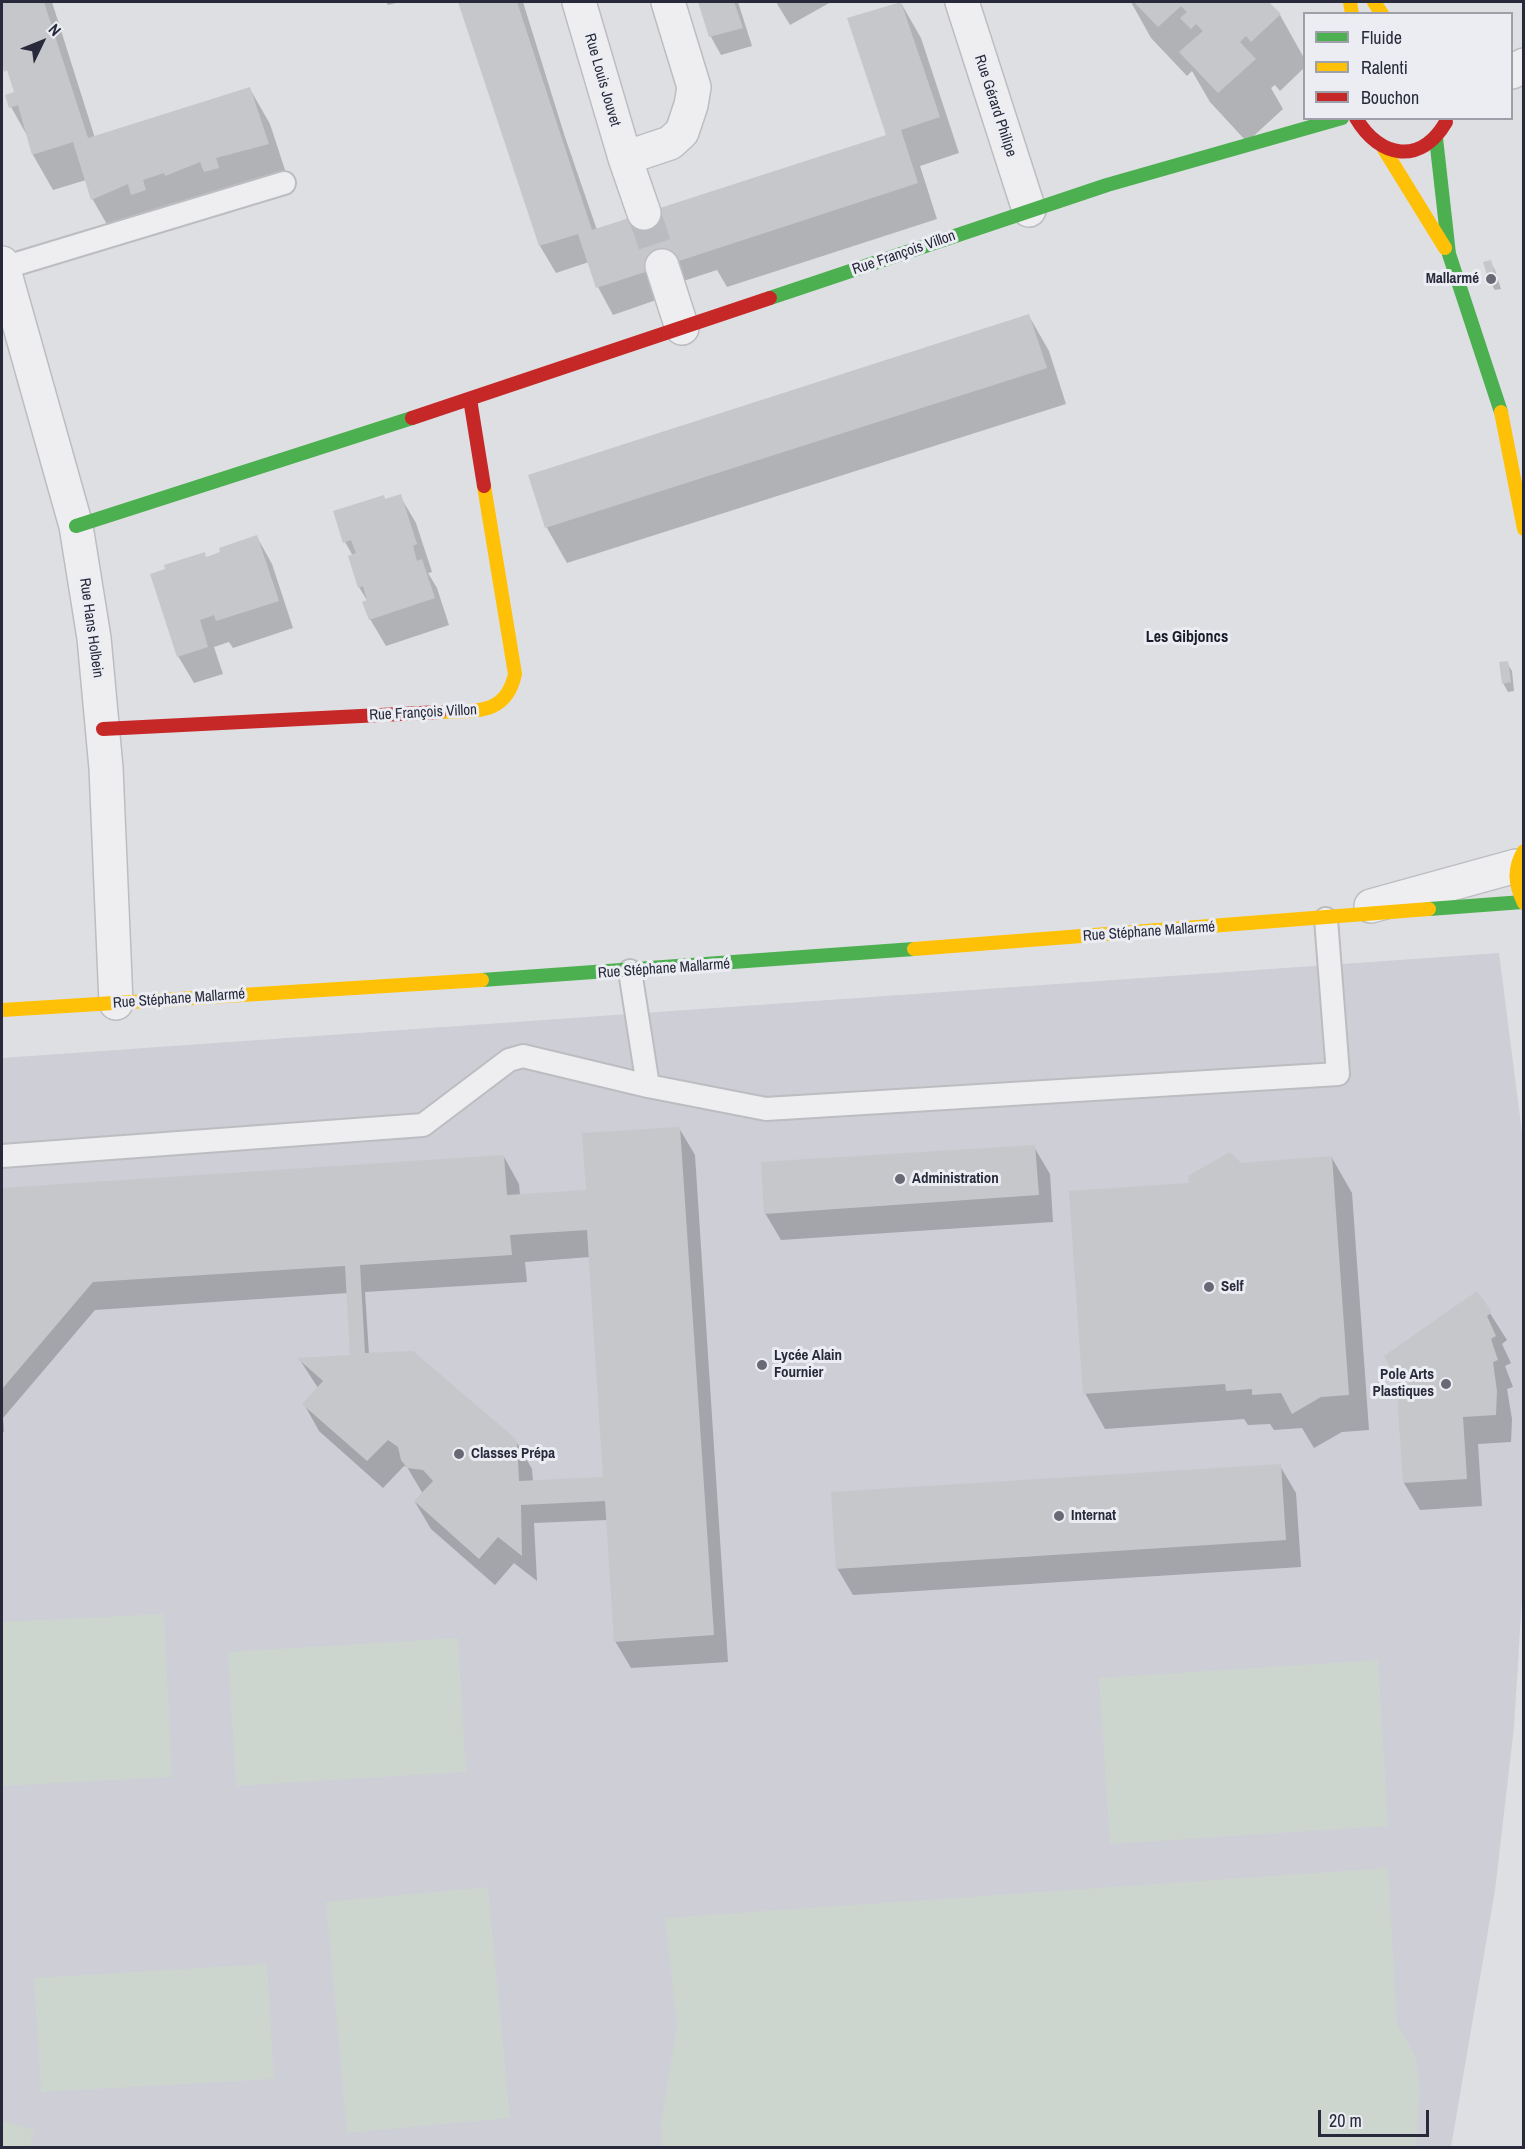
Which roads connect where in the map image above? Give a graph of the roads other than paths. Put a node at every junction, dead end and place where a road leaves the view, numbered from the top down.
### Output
1 (579, 2) edge
2 (668, 2) edge
3 (962, 2) edge
4 (1335, 120) edge
5 (1357, 120) edge
6 (1446, 120) edge
7 (1436, 138) junction
8 (1384, 149) junction
9 (624, 158) junction
10 (284, 183) dead end
11 (1029, 210) junction
12 (644, 213) tunnel mouth
13 (1449, 254) junction
14 (2, 266) edge
15 (662, 266) tunnel mouth
16 (682, 328) junction
17 (470, 399) junction
18 (76, 526) junction
19 (1524, 529) edge
20 (103, 729) junction
21 (1520, 859) edge
22 (1523, 903) edge
23 (1326, 919) junction
24 (630, 971) junction
25 (116, 1003) junction
26 (2, 1010) edge
27 (648, 1086) junction
28 (2, 1156) edge

1 - 9 street, Rue Louis Jouvet
2 - 9 street
3 - 11 street, Rue Gérard Philipe
4 - 11 street, Rue François Villon
5 - 8 street
6 - 7 street
7 - 8 street
7 - 13 street
8 - 13 street
9 - 12 street, Rue Louis Jouvet
10 - 14 lane
11 - 16 street, Rue François Villon
13 - 19 street
14 - 18 street, Rue Hans Holbein
15 - 16 street
16 - 17 street, Rue François Villon
17 - 18 street, Rue François Villon
17 - 20 street, Rue François Villon
18 - 20 street, Rue Hans Holbein
20 - 25 street, Rue Hans Holbein
21 - 22 street
21 - 23 street, Rue Stéphane Mallarmé
22 - 23 street, Rue Stéphane Mallarmé
23 - 24 street, Rue Stéphane Mallarmé
23 - 27 lane
24 - 25 street, Rue Stéphane Mallarmé
24 - 27 lane
25 - 26 street, Rue Stéphane Mallarmé
27 - 28 lane

